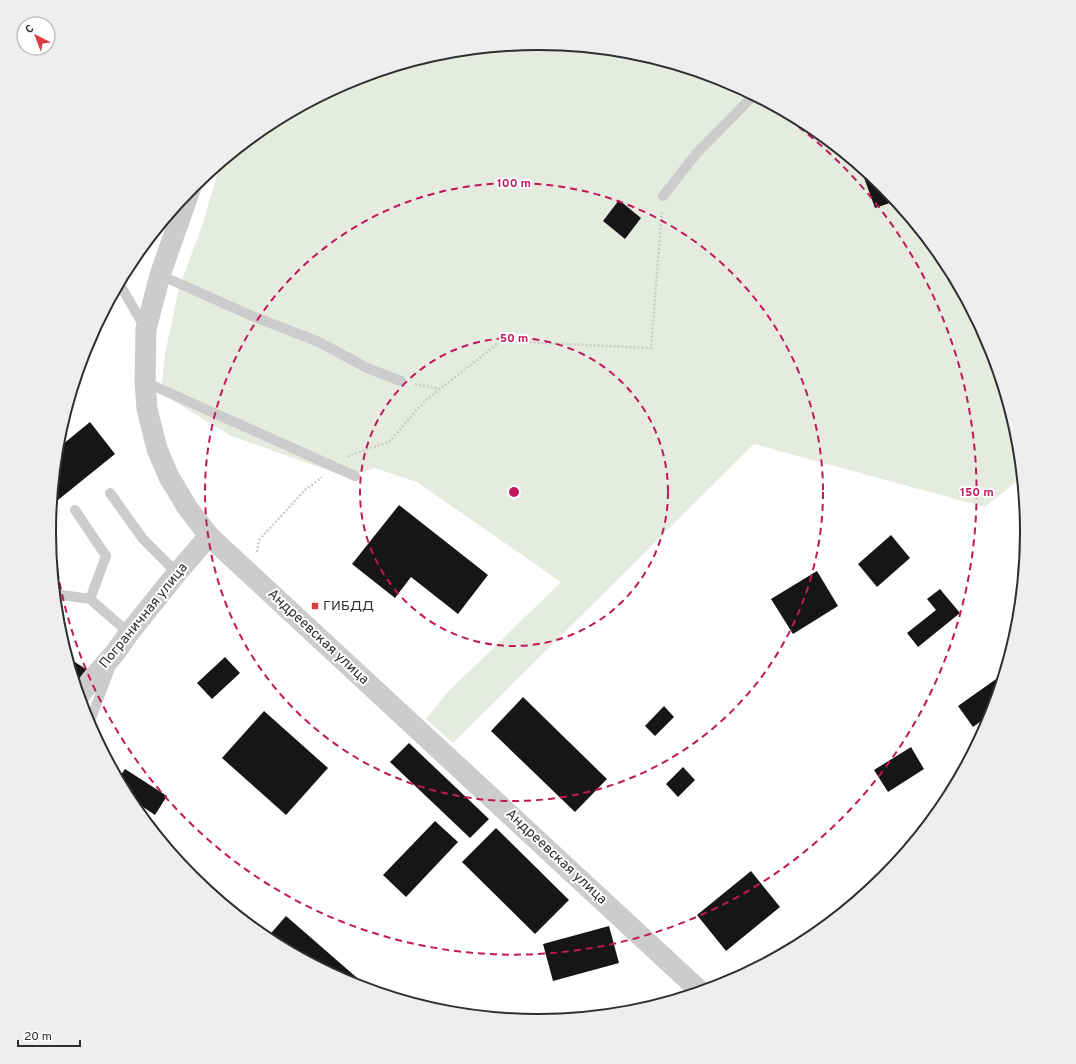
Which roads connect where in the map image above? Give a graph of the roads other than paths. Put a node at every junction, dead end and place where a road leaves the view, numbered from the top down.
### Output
1 (750, 100) edge
2 (663, 196) road end
3 (185, 204) edge
4 (160, 275) junction
5 (122, 289) edge
6 (146, 329) junction
7 (401, 381) road end
8 (145, 382) junction
9 (355, 476) dead end
10 (110, 493) dead end
11 (75, 510) dead end
12 (209, 536) junction
13 (177, 573) junction
14 (60, 595) edge
15 (90, 599) junction
16 (129, 633) junction
17 (115, 653) junction
18 (83, 690) edge
19 (92, 715) edge
20 (696, 987) edge

1 - 2 lane
3 - 4 street, Андреевская улица
4 - 6 street, Андреевская улица
4 - 7 lane
5 - 6 lane
6 - 8 street, Андреевская улица
8 - 9 lane
8 - 12 street, Андреевская улица
10 - 13 lane
11 - 15 lane
12 - 13 street, Пограничная улица
12 - 20 street, Андреевская улица
13 - 16 street, Пограничная улица
14 - 15 lane
15 - 16 lane
16 - 17 street, Пограничная улица
17 - 18 street, Пограничная улица
17 - 19 lane

